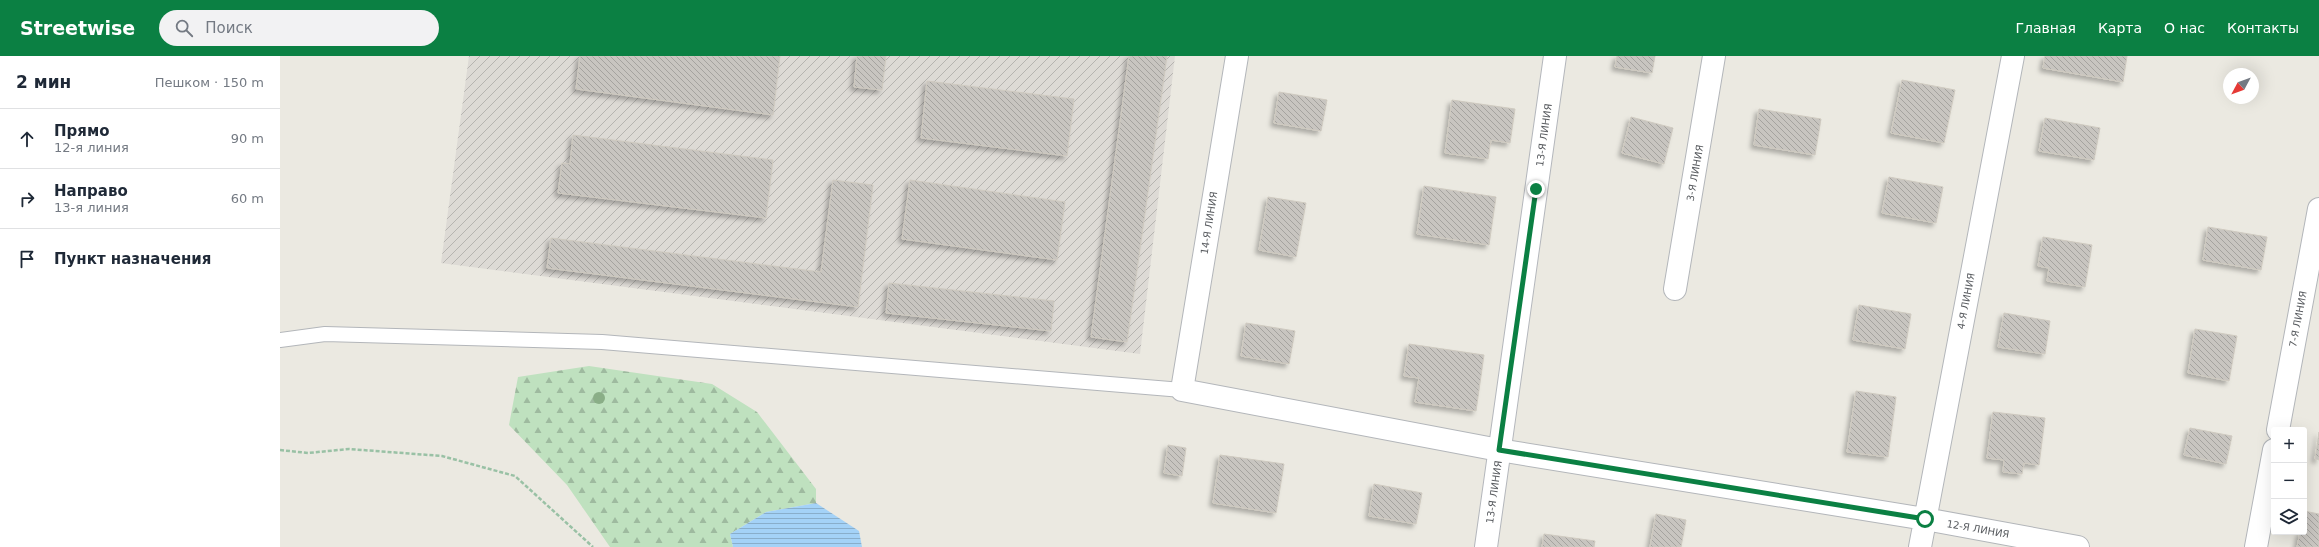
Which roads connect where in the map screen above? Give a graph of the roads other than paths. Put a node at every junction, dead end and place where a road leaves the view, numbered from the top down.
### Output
1 (1237, 56) edge
2 (1555, 56) edge
3 (1714, 56) edge
4 (2013, 56) edge
5 (2319, 209) edge
6 (1675, 289) dead end
7 (280, 340) edge
8 (1182, 390) junction
9 (2279, 427) edge
10 (1499, 450) junction
11 (2272, 463) edge
12 (1925, 519) junction
13 (1486, 547) edge
14 (1920, 547) edge
15 (2078, 547) edge
16 (2256, 547) edge

1 - 8 street, 14-Я ЛИНИЯ
2 - 10 street, 13-Я ЛИНИЯ
3 - 6 street, 3-Я ЛИНИЯ
4 - 12 street, 4-Я ЛИНИЯ
5 - 9 street, 7-Я ЛИНИЯ
7 - 8 lane
8 - 10 street, 12-Я ЛИНИЯ
10 - 12 street, 12-Я ЛИНИЯ
10 - 13 street, 13-Я ЛИНИЯ
11 - 16 street
12 - 14 street, 4-Я ЛИНИЯ
12 - 15 street, 12-Я ЛИНИЯ

